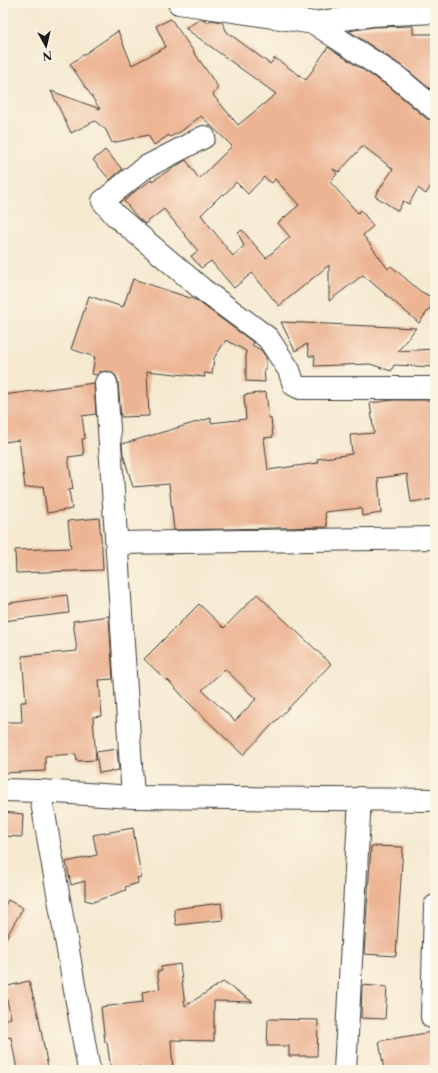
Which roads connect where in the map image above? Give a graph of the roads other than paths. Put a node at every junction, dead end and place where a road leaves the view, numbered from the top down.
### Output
1 (179, 3) edge
2 (435, 12) edge
3 (314, 23) junction
4 (435, 109) edge
5 (204, 136) dead end
6 (106, 383) dead end
7 (435, 388) edge
8 (435, 538) edge
9 (117, 543) junction
10 (3, 790) edge
11 (40, 791) junction
12 (133, 797) junction
13 (360, 798) junction
14 (435, 800) edge
15 (435, 906) edge
16 (432, 1017) dead end
17 (89, 1070) edge
18 (345, 1070) edge

1 - 3 street
2 - 3 street
3 - 4 street
5 - 7 street
6 - 9 street
8 - 9 street
9 - 12 street
10 - 11 street
11 - 12 street
11 - 17 street
12 - 13 street
13 - 14 street
13 - 18 street
15 - 16 street

